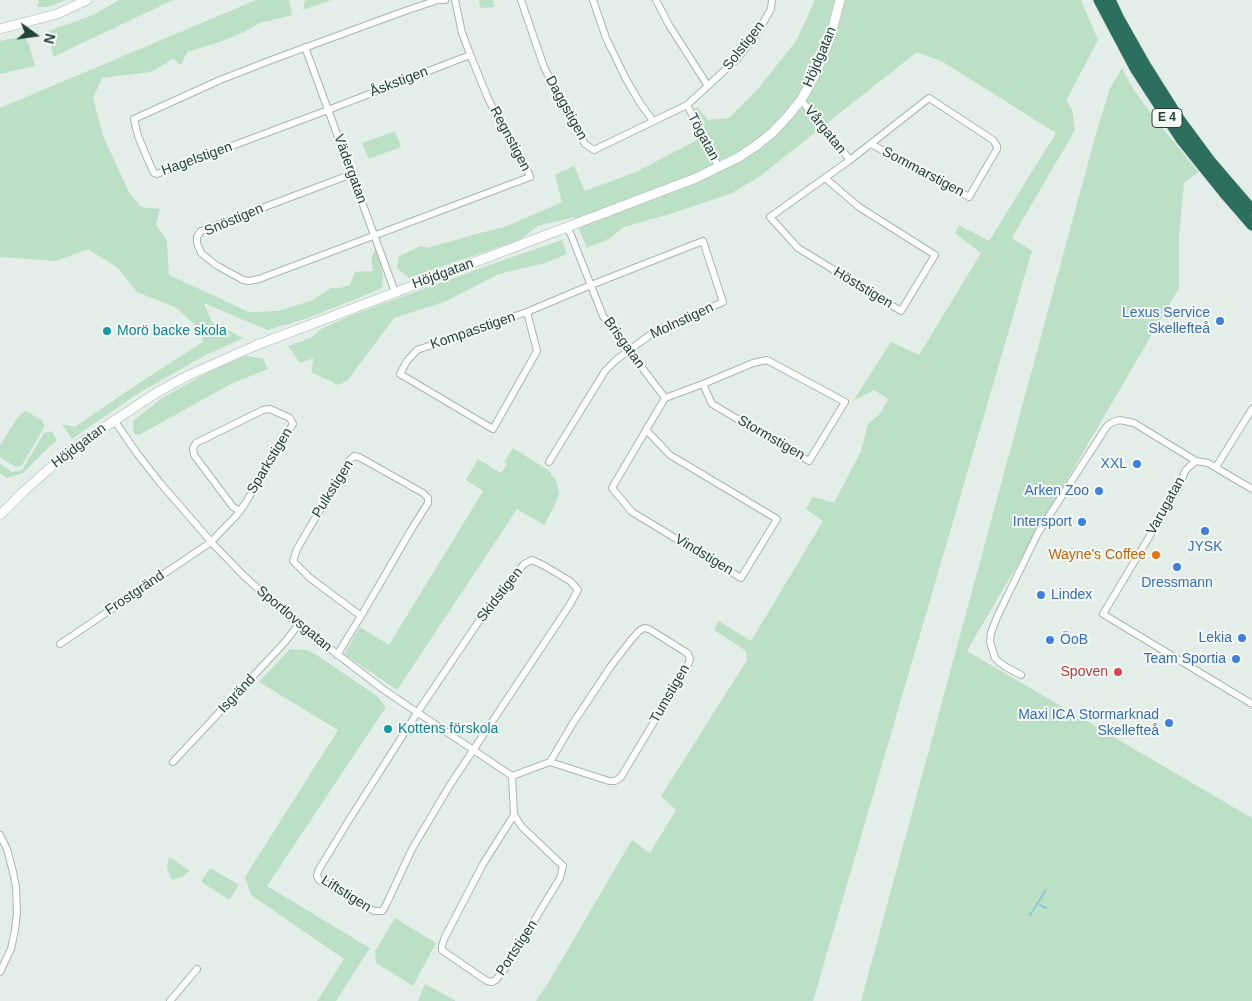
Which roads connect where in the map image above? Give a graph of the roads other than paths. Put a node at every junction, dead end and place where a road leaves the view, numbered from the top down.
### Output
1 (87, 0) edge
2 (444, 0) edge
3 (455, 0) edge
4 (521, 0) edge
5 (593, 0) edge
6 (656, 0) edge
7 (772, 0) edge
8 (840, 0) edge
9 (1099, 0) edge
10 (1110, 0) edge
11 (0, 29) edge
12 (305, 47) junction
13 (470, 55) junction
14 (708, 86) junction
15 (800, 100) junction
16 (687, 105) junction
17 (328, 110) junction
18 (653, 121) junction
19 (871, 144) junction
20 (850, 160) junction
21 (1210, 161) junction
22 (719, 168) junction
23 (352, 174) junction
24 (825, 178) junction
25 (1252, 200) edge
26 (1252, 210) edge
27 (1252, 225) edge
28 (567, 228) junction
29 (374, 236) junction
30 (591, 285) junction
31 (395, 292) junction
32 (527, 312) junction
33 (630, 350) junction
34 (703, 384) junction
35 (665, 398) junction
36 (1252, 409) edge
37 (114, 420) junction
38 (646, 430) junction
39 (1196, 461) junction
40 (548, 462) dead end
41 (1216, 467) junction
42 (1252, 489) edge
43 (240, 511) junction
44 (0, 516) edge
45 (211, 542) junction
46 (361, 616) junction
47 (298, 625) junction
48 (60, 644) dead end
49 (337, 655) junction
50 (1021, 674) dead end
51 (1252, 704) edge
52 (417, 713) junction
53 (473, 750) junction
54 (173, 762) dead end
55 (550, 762) junction
56 (512, 776) junction
57 (514, 815) junction
58 (0, 835) edge
59 (197, 969) dead end
60 (0, 972) edge
61 (170, 1001) edge

1 - 11 street
2 - 12 street
3 - 13 street, Regnstigen
4 - 18 street, Daggstigen
5 - 18 street
6 - 14 street
7 - 14 street, Solstigen
8 - 15 street, Höjdgatan
9 - 27 highway, E 4
10 - 21 highway, E 4
12 - 17 street, Vädergatan
12 - 17 street, Hagelstigen
13 - 17 street, Åskstigen
13 - 29 street, Regnstigen
14 - 16 street, Solstigen
15 - 20 street, Vårgatan
15 - 22 street, Höjdgatan
16 - 18 street, Daggstigen
16 - 22 street, Tögatan
17 - 23 street, Vädergatan
19 - 19 street, Sommarstigen
19 - 20 street, Sommarstigen
20 - 24 street, Höststigen
21 - 25 highway
21 - 26 highway, E 4
22 - 28 street, Höjdgatan
23 - 29 street, Vädergatan
23 - 29 street, Snöstigen
24 - 24 street, Höststigen
28 - 30 street, Brisgatan
28 - 31 street, Höjdgatan
29 - 31 street, Vädergatan
30 - 32 street, Kompasstigen
30 - 33 street, Brisgatan
30 - 33 street, Molnstigen
31 - 37 street, Höjdgatan
32 - 32 street, Kompasstigen
33 - 35 street, Brisgatan
33 - 40 street, Molnstigen
34 - 34 street, Stormstigen
34 - 35 street, Stormstigen
35 - 38 street, Vindstigen
36 - 41 street
37 - 44 street, Höjdgatan
37 - 45 street, Sportlovsgatan
38 - 38 street, Vindstigen
39 - 41 street
39 - 50 street
39 - 51 street, Varugatan
41 - 42 street
43 - 43 street, Sparkstigen
43 - 45 street, Sparkstigen
45 - 47 street, Sportlovsgatan
45 - 48 street, Frostgränd
46 - 46 street, Pulkstigen
46 - 49 street, Pulkstigen
47 - 49 street, Sportlovsgatan
47 - 54 street, Isgränd
49 - 52 street, Sportlovsgatan
52 - 53 street, Sportlovsgatan
52 - 53 street, Skidstigen
52 - 53 street, Liftstigen
53 - 56 street, Sportlovsgatan
55 - 55 street, Tumstigen
55 - 56 street
56 - 57 street
57 - 57 street, Portstigen
58 - 60 street
59 - 61 street

